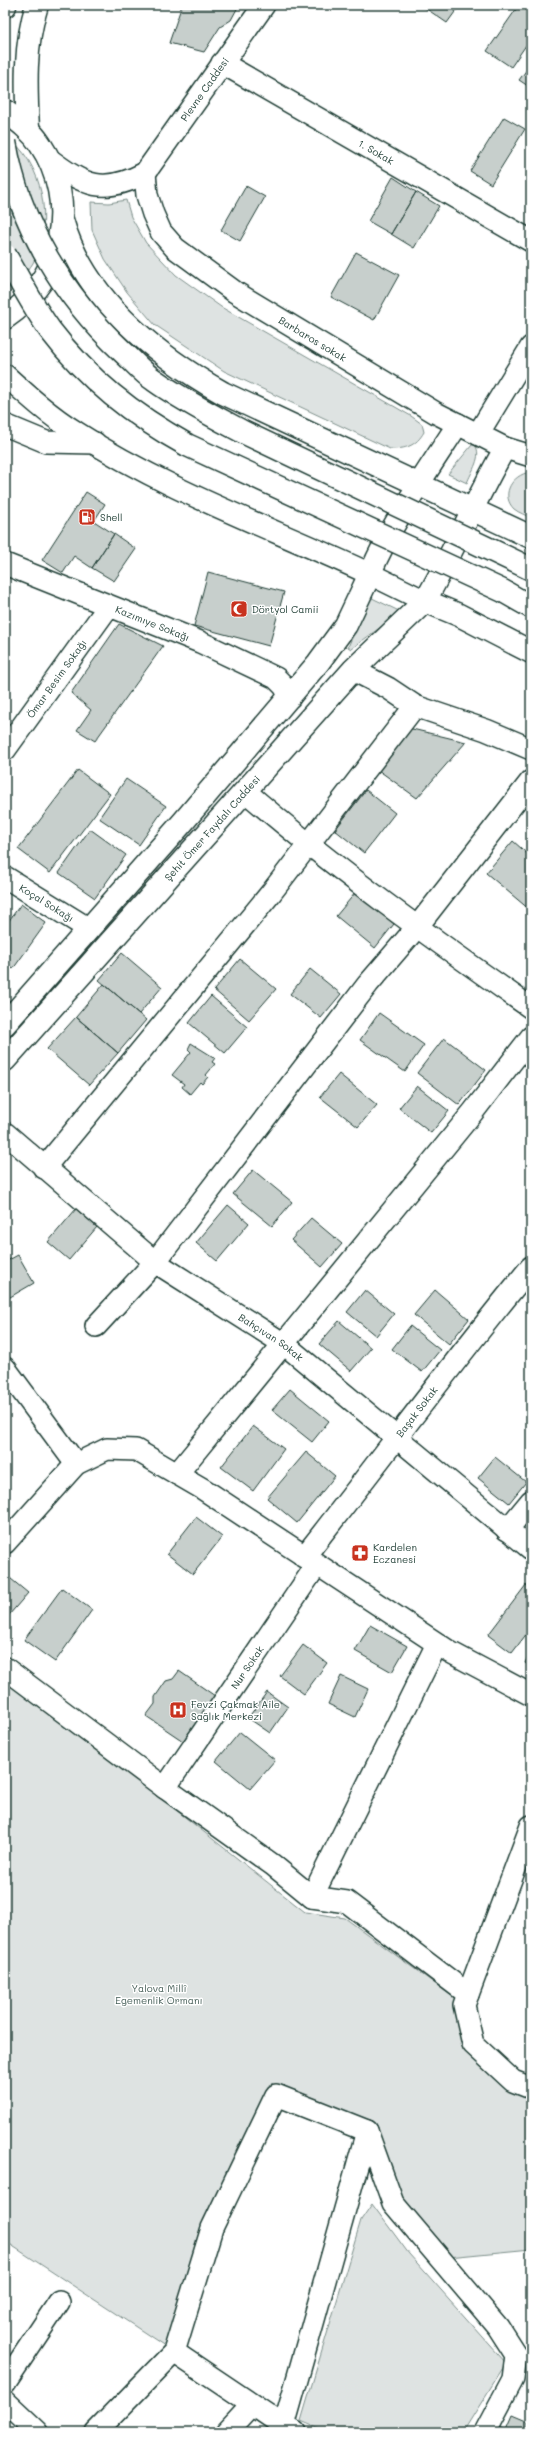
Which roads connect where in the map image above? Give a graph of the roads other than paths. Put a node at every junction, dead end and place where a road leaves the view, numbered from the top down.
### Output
1 (37, 5) edge
2 (264, 5) edge
3 (222, 63) junction
4 (5, 111) edge
5 (28, 129) junction
6 (5, 142) edge
7 (49, 159) junction
8 (145, 173) junction
9 (62, 220) junction
10 (531, 241) edge
11 (5, 255) edge
12 (5, 318) edge
13 (531, 347) edge
14 (5, 375) edge
15 (458, 424) junction
16 (5, 425) edge
17 (478, 434) junction
18 (95, 444) junction
19 (505, 448) junction
20 (531, 456) edge
21 (418, 484) junction
22 (473, 510) junction
23 (531, 537) edge
24 (5, 564) edge
25 (531, 569) edge
26 (370, 574) junction
27 (425, 601) junction
28 (108, 607) junction
29 (531, 607) edge
30 (531, 652) edge
31 (354, 670) junction
32 (290, 697) junction
33 (415, 706) junction
34 (531, 749) edge
35 (5, 750) edge
36 (531, 781) edge
37 (245, 792) junction
38 (307, 845) junction
39 (5, 877) edge
40 (417, 927) junction
41 (89, 929) junction
42 (531, 1008) edge
43 (5, 1024) edge
44 (531, 1037) edge
45 (5, 1060) edge
46 (5, 1133) edge
47 (44, 1168) junction
48 (155, 1262) junction
49 (531, 1267) edge
50 (96, 1326) dead end
51 (284, 1344) junction
52 (5, 1368) edge
53 (398, 1438) junction
54 (76, 1464) junction
55 (177, 1474) junction
56 (531, 1501) edge
57 (507, 1530) junction
58 (5, 1543) edge
59 (531, 1549) edge
60 (310, 1561) junction
61 (437, 1644) junction
62 (5, 1668) edge
63 (531, 1695) edge
64 (165, 1788) junction
65 (531, 1826) edge
66 (312, 1896) junction
67 (468, 1994) junction
68 (531, 2088) edge
69 (367, 2131) junction
70 (59, 2302) dead end
71 (174, 2352) junction
72 (5, 2383) edge
73 (5, 2401) edge
74 (252, 2405) junction
75 (290, 2429) edge
76 (38, 2432) edge
77 (96, 2432) edge
78 (227, 2432) edge
79 (484, 2432) edge

1 - 5 main road
2 - 3 street, Plevne Caddesi
3 - 8 street, Plevne Caddesi
3 - 10 street, 1. Sokak
4 - 5 main road
5 - 7 main road
6 - 25 main road, bridge
7 - 8 street
7 - 9 main road
8 - 15 street, Barbaros sokak
9 - 12 main road
9 - 21 main road
11 - 29 main road, bridge
13 - 17 street
14 - 18 street
15 - 17 street, Barbaros sokak
15 - 21 street
16 - 18 street
17 - 19 street, Barbaros sokak
18 - 26 street
19 - 20 street, Barbaros sokak
19 - 22 street
21 - 22 main road
21 - 26 street
22 - 23 main road
22 - 27 street
24 - 28 street, Kazımıye Sokağı
26 - 27 street
26 - 32 main road
27 - 30 main road
27 - 31 main road, Şehit Ömer Faydalı Caddesi
28 - 32 street, Kazımıye Sokağı
28 - 35 street, Ömar Besim Sokağı
31 - 33 street
31 - 37 main road, Şehit Ömer Faydalı Caddesi
32 - 41 main road
33 - 34 street
33 - 38 street
36 - 40 street
37 - 38 street
37 - 45 main road, Şehit Ömer Faydalı Caddesi
38 - 40 street
38 - 47 street
39 - 41 street, Koçal Sokağı
40 - 42 street
40 - 48 street
41 - 43 main road
44 - 51 street
46 - 47 street, Bahçıvan Sokak
47 - 48 street, Bahçıvan Sokak
48 - 50 street
48 - 51 street, Bahçıvan Sokak
49 - 53 street, Başak Sokak
51 - 53 street, Bahçıvan Sokak
51 - 55 street
52 - 54 street
53 - 57 street, Bahçıvan Sokak
53 - 60 street, Başak Sokak
54 - 55 street
54 - 58 street
55 - 60 street
56 - 57 street
57 - 59 street, Bahçıvan Sokak
60 - 61 street
60 - 64 street, Nur Sokak
61 - 63 street
61 - 66 street
62 - 64 street
64 - 66 street
65 - 67 street
66 - 67 street
67 - 68 street
69 - 71 street
69 - 75 street
69 - 79 street
70 - 72 street
71 - 74 street
71 - 77 street
73 - 76 street
74 - 75 street
74 - 78 street

